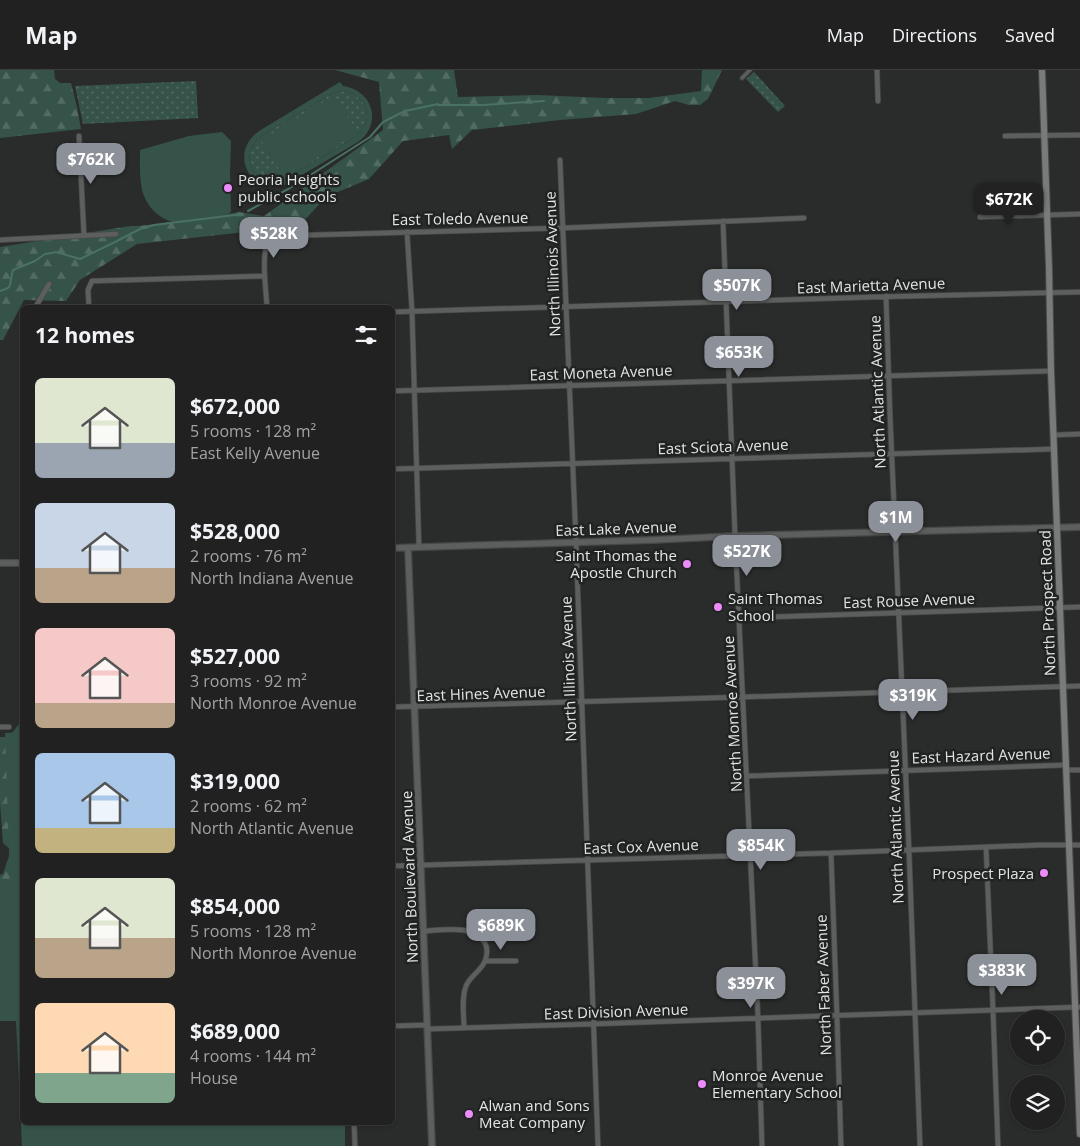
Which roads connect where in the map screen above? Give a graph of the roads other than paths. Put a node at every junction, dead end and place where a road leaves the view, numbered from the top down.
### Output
1 (750, 70) edge
2 (877, 70) edge
3 (1042, 70) edge
4 (742, 78) dead end
5 (878, 102) dead end
6 (1080, 135) edge
7 (78, 136) dead end
8 (1005, 136) dead end
9 (1044, 136) junction
10 (560, 160) dead end
11 (1047, 214) junction
12 (1080, 214) edge
13 (980, 217) dead end
14 (804, 218) dead end
15 (723, 221) junction
16 (563, 228) junction
17 (406, 232) junction
18 (116, 234) dead end
19 (84, 236) junction
20 (0, 240) edge
21 (265, 276) junction
22 (49, 284) dead end
23 (1080, 292) edge
24 (1049, 293) junction
25 (886, 296) junction
26 (726, 301) junction
27 (37, 305) edge
28 (88, 305) edge
29 (267, 305) edge
30 (566, 307) junction
31 (412, 311) junction
32 (395, 312) edge
33 (1050, 371) junction
34 (889, 376) junction
35 (730, 380) junction
36 (569, 385) junction
37 (414, 390) junction
38 (395, 391) edge
39 (1080, 434) edge
40 (1054, 435) junction
41 (1054, 449) junction
42 (892, 454) junction
43 (733, 458) junction
44 (572, 464) junction
45 (417, 468) junction
46 (395, 469) edge
47 (1080, 527) edge
48 (1057, 528) junction
49 (895, 532) junction
50 (735, 536) junction
51 (576, 542) junction
52 (395, 548) edge
53 (408, 548) junction
54 (420, 548) junction
55 (20, 563) edge
56 (0, 564) edge
57 (1080, 607) edge
58 (1060, 608) junction
59 (899, 613) junction
60 (740, 618) junction
61 (1080, 686) edge
62 (1062, 687) junction
63 (903, 692) junction
64 (743, 698) junction
65 (581, 702) junction
66 (395, 707) edge
67 (415, 707) junction
68 (9, 726) dead end
69 (0, 727) edge
70 (1066, 768) junction
71 (1080, 770) edge
72 (906, 771) junction
73 (747, 776) junction
74 (1080, 845) edge
75 (1069, 846) junction
76 (986, 847) junction
77 (909, 850) junction
78 (830, 853) junction
79 (750, 855) junction
80 (587, 861) junction
81 (422, 865) junction
82 (395, 866) edge
83 (424, 930) junction
84 (485, 961) junction
85 (516, 961) dead end
86 (1078, 1007) edge
87 (993, 1010) junction
88 (915, 1014) junction
89 (838, 1016) junction
90 (758, 1018) junction
91 (593, 1024) junction
92 (395, 1026) edge
93 (428, 1027) junction
94 (464, 1028) junction
95 (354, 1125) edge
96 (1080, 1134) edge
97 (355, 1146) edge
98 (432, 1146) edge
99 (598, 1146) edge
100 (762, 1146) edge
101 (841, 1146) edge
102 (920, 1146) edge
103 (998, 1146) edge

1 - 4 street
2 - 5 street
3 - 9 main road, North Prospect Road
6 - 9 street
7 - 19 street
8 - 9 street
9 - 11 main road, North Prospect Road
10 - 16 street, North Illinois Avenue
11 - 12 street
11 - 13 street
11 - 24 main road, North Prospect Road
14 - 15 street, East Toledo Avenue
15 - 16 street, East Toledo Avenue
15 - 26 street, North Monroe Avenue
16 - 17 street, East Toledo Avenue
16 - 30 street, North Illinois Avenue
17 - 21 street, East Toledo Avenue
17 - 31 street
18 - 19 street
19 - 20 street
21 - 28 street
21 - 29 street
22 - 27 street
23 - 24 street, East Marietta Avenue
24 - 25 street, East Marietta Avenue
24 - 33 main road, North Prospect Road
25 - 26 street, East Marietta Avenue
25 - 34 street, North Atlantic Avenue
26 - 30 street, East Marietta Avenue
26 - 35 street, North Monroe Avenue
30 - 31 street, East Marietta Avenue
30 - 36 street, North Illinois Avenue
31 - 32 street, East Marietta Avenue
31 - 37 street
33 - 34 street, East Moneta Avenue
33 - 40 main road, North Prospect Road
34 - 35 street, East Moneta Avenue
34 - 42 street, North Atlantic Avenue
35 - 36 street, East Moneta Avenue
35 - 43 street, North Monroe Avenue
36 - 37 street, East Moneta Avenue
36 - 44 street, North Illinois Avenue
37 - 38 street, East Moneta Avenue
37 - 45 street
39 - 40 street
40 - 41 main road, North Prospect Road
41 - 42 street, East Sciota Avenue
41 - 48 main road, North Prospect Road
42 - 43 street, East Sciota Avenue
42 - 49 street, North Atlantic Avenue
43 - 44 street, East Sciota Avenue
43 - 50 street, North Monroe Avenue
44 - 45 street, East Sciota Avenue
44 - 51 street, North Illinois Avenue
45 - 46 street, East Sciota Avenue
45 - 54 street
47 - 48 street, East Lake Avenue
48 - 49 street, East Lake Avenue
48 - 58 main road, North Prospect Road
49 - 50 street, East Lake Avenue
49 - 59 street, North Atlantic Avenue
50 - 51 street, East Lake Avenue
50 - 60 street, North Monroe Avenue
51 - 54 street, East Lake Avenue
51 - 65 street, North Illinois Avenue
52 - 53 street, East Lake Avenue
53 - 54 street, East Lake Avenue
53 - 67 street, North Boulevard Avenue
55 - 56 street
57 - 58 street, East Rouse Avenue
58 - 59 street, East Rouse Avenue
58 - 62 main road, North Prospect Road
59 - 60 street, East Rouse Avenue
59 - 63 street, North Atlantic Avenue
60 - 64 street, North Monroe Avenue
61 - 62 street, East Hines Avenue
62 - 63 street, East Hines Avenue
62 - 70 main road, North Prospect Road
63 - 64 street, East Hines Avenue
63 - 72 street, North Atlantic Avenue
64 - 65 street, East Hines Avenue
64 - 73 street, North Monroe Avenue
65 - 67 street, East Hines Avenue
65 - 80 street, North Illinois Avenue
66 - 67 street, East Hines Avenue
67 - 81 street, North Boulevard Avenue
68 - 69 street
70 - 71 street, East Hazard Avenue
70 - 72 street, East Hazard Avenue
70 - 75 main road, North Prospect Road
72 - 73 street, East Hazard Avenue
72 - 77 street, North Atlantic Avenue
73 - 79 street, North Monroe Avenue
74 - 75 street, East Cox Avenue
75 - 76 street, East Cox Avenue
75 - 86 main road, North Prospect Road
76 - 77 street, East Cox Avenue
76 - 87 street
77 - 78 street, East Cox Avenue
77 - 88 street, North Atlantic Avenue
78 - 79 street, East Cox Avenue
78 - 89 street, North Faber Avenue
79 - 80 street, East Cox Avenue
79 - 90 street, North Monroe Avenue
80 - 81 street, East Cox Avenue
80 - 91 street, North Illinois Avenue
81 - 82 street, East Cox Avenue
81 - 83 street, North Boulevard Avenue
83 - 84 street
83 - 93 street, North Boulevard Avenue
84 - 85 street
84 - 94 street
86 - 87 street, East Division Avenue
86 - 96 main road, North Prospect Road
87 - 88 street, East Division Avenue
87 - 103 street
88 - 89 street, East Division Avenue
88 - 102 street, North Atlantic Avenue
89 - 90 street, East Division Avenue
89 - 101 street, North Faber Avenue
90 - 91 street, East Division Avenue
90 - 100 street, North Monroe Avenue
91 - 94 street, East Division Avenue
91 - 99 street, North Illinois Avenue
92 - 93 street, East Division Avenue
93 - 94 street, East Division Avenue
93 - 98 street, North Boulevard Avenue
95 - 97 street

